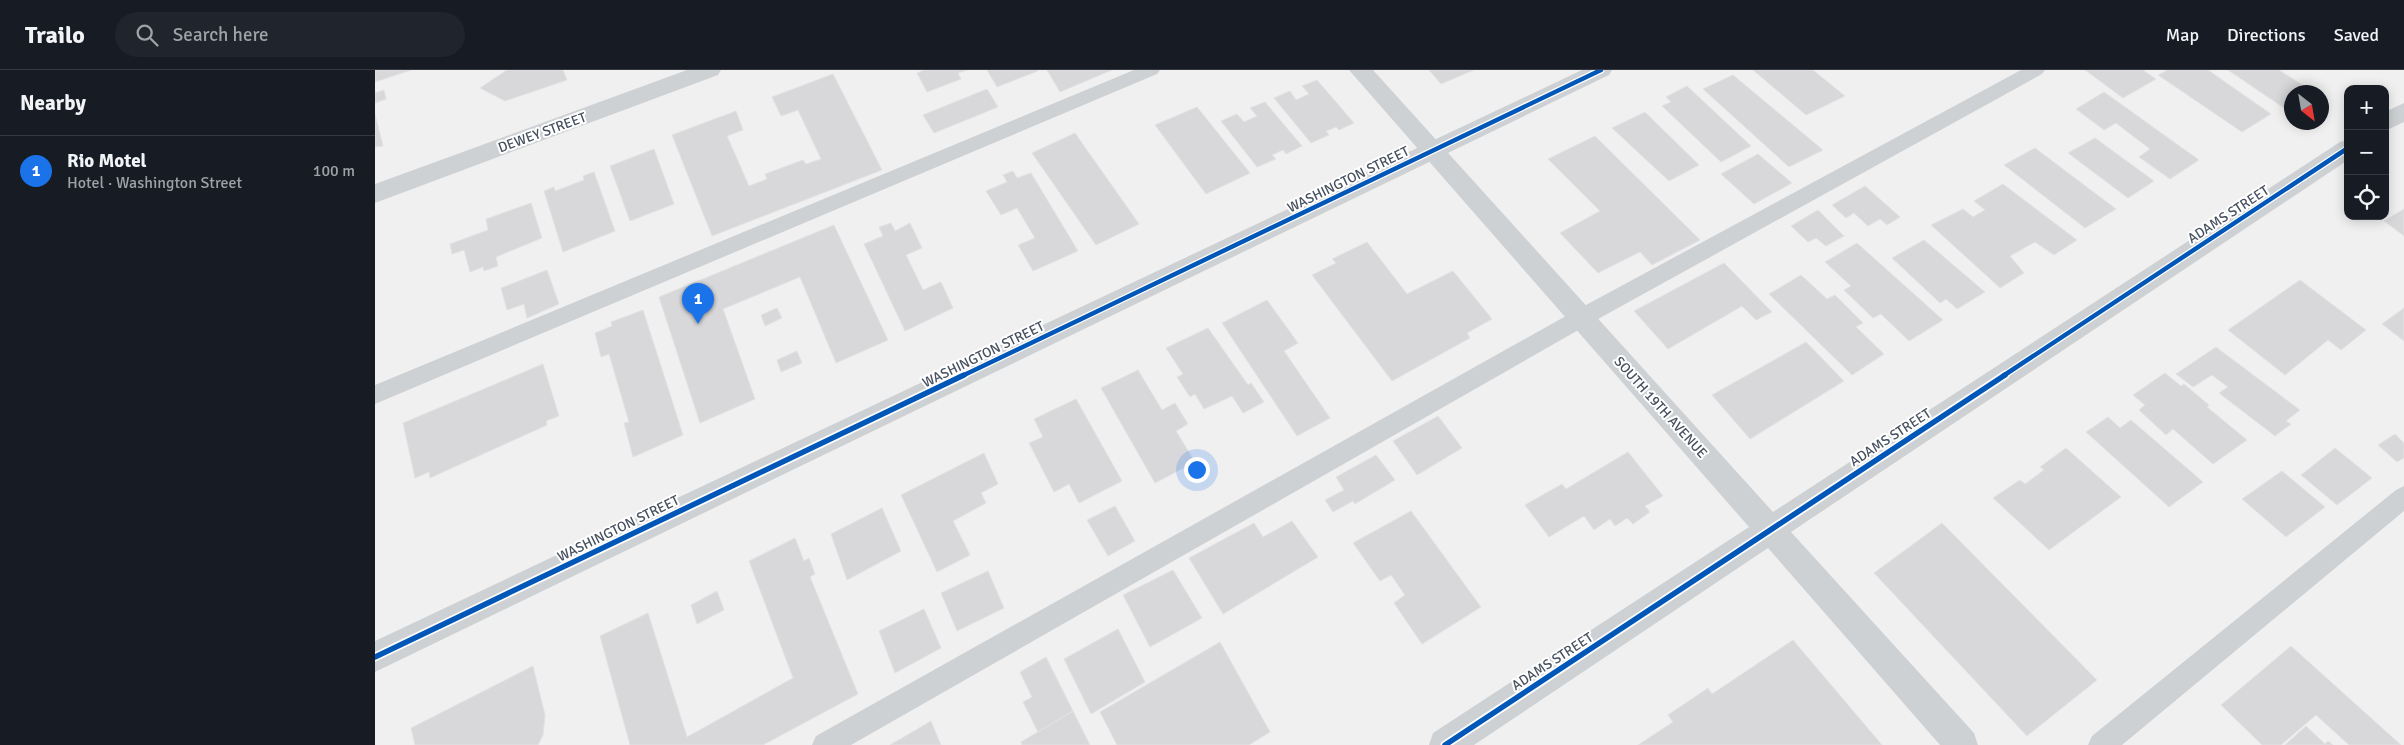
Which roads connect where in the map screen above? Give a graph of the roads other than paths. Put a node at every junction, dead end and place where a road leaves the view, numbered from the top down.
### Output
1 (710, 70) edge
2 (1151, 70) edge
3 (1360, 70) edge
4 (1601, 70) edge
5 (2035, 70) edge
6 (2404, 110) edge
7 (2389, 120) edge
8 (1433, 151) junction
9 (2344, 151) edge
10 (375, 194) edge
11 (1581, 318) junction
12 (375, 395) edge
13 (2404, 497) edge
14 (1771, 530) junction
15 (375, 657) edge
16 (825, 745) edge
17 (1445, 745) edge
18 (1962, 745) edge
19 (2101, 745) edge

1 - 10 street, DEWEY STREET
2 - 12 lane
3 - 8 street, SOUTH 19TH AVENUE
4 - 8 street, WASHINGTON STREET
5 - 11 lane
6 - 7 street
8 - 11 street, SOUTH 19TH AVENUE
8 - 15 street, WASHINGTON STREET
9 - 14 street, ADAMS STREET
11 - 14 street, SOUTH 19TH AVENUE
11 - 16 lane
13 - 19 lane
14 - 17 street, ADAMS STREET
14 - 18 street, SOUTH 19TH AVENUE

